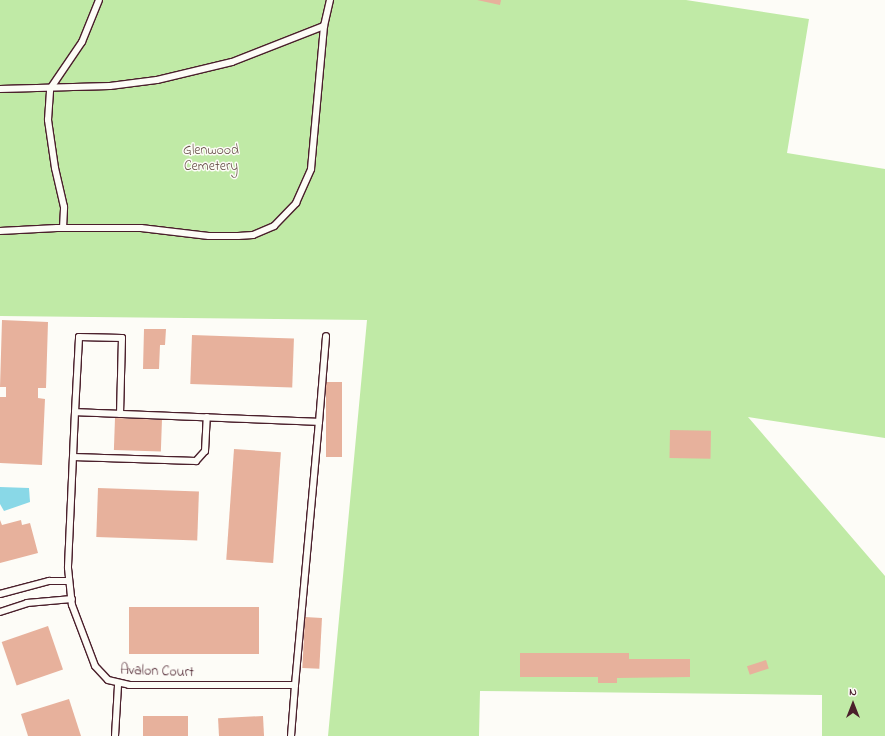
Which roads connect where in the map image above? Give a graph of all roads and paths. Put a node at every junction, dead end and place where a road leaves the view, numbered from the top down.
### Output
1 (99, 0) edge
2 (330, 0) edge
3 (324, 26) junction
4 (0, 89) edge
5 (50, 89) junction
6 (64, 228) junction
7 (0, 231) edge
8 (326, 336) dead end
9 (75, 412) junction
10 (120, 414) junction
11 (207, 418) junction
12 (319, 422) junction
13 (73, 457) junction
14 (70, 581) junction
15 (0, 594) edge
16 (72, 598) junction
17 (0, 612) edge
18 (118, 685) junction
19 (295, 685) junction
20 (115, 736) edge
21 (291, 736) edge

1 - 5 lane
2 - 3 lane
3 - 5 lane
3 - 6 lane
4 - 5 lane
5 - 6 lane
6 - 7 lane
8 - 12 lane
9 - 10 lane
9 - 10 lane, Avalon Court
9 - 13 lane, Avalon Court
10 - 11 lane
11 - 12 lane
11 - 13 lane
12 - 19 lane
13 - 14 lane, Avalon Court
14 - 15 lane
14 - 16 lane, Avalon Court
16 - 17 lane
16 - 18 lane, Avalon Court
18 - 19 lane, Avalon Court
18 - 20 lane
19 - 21 lane

